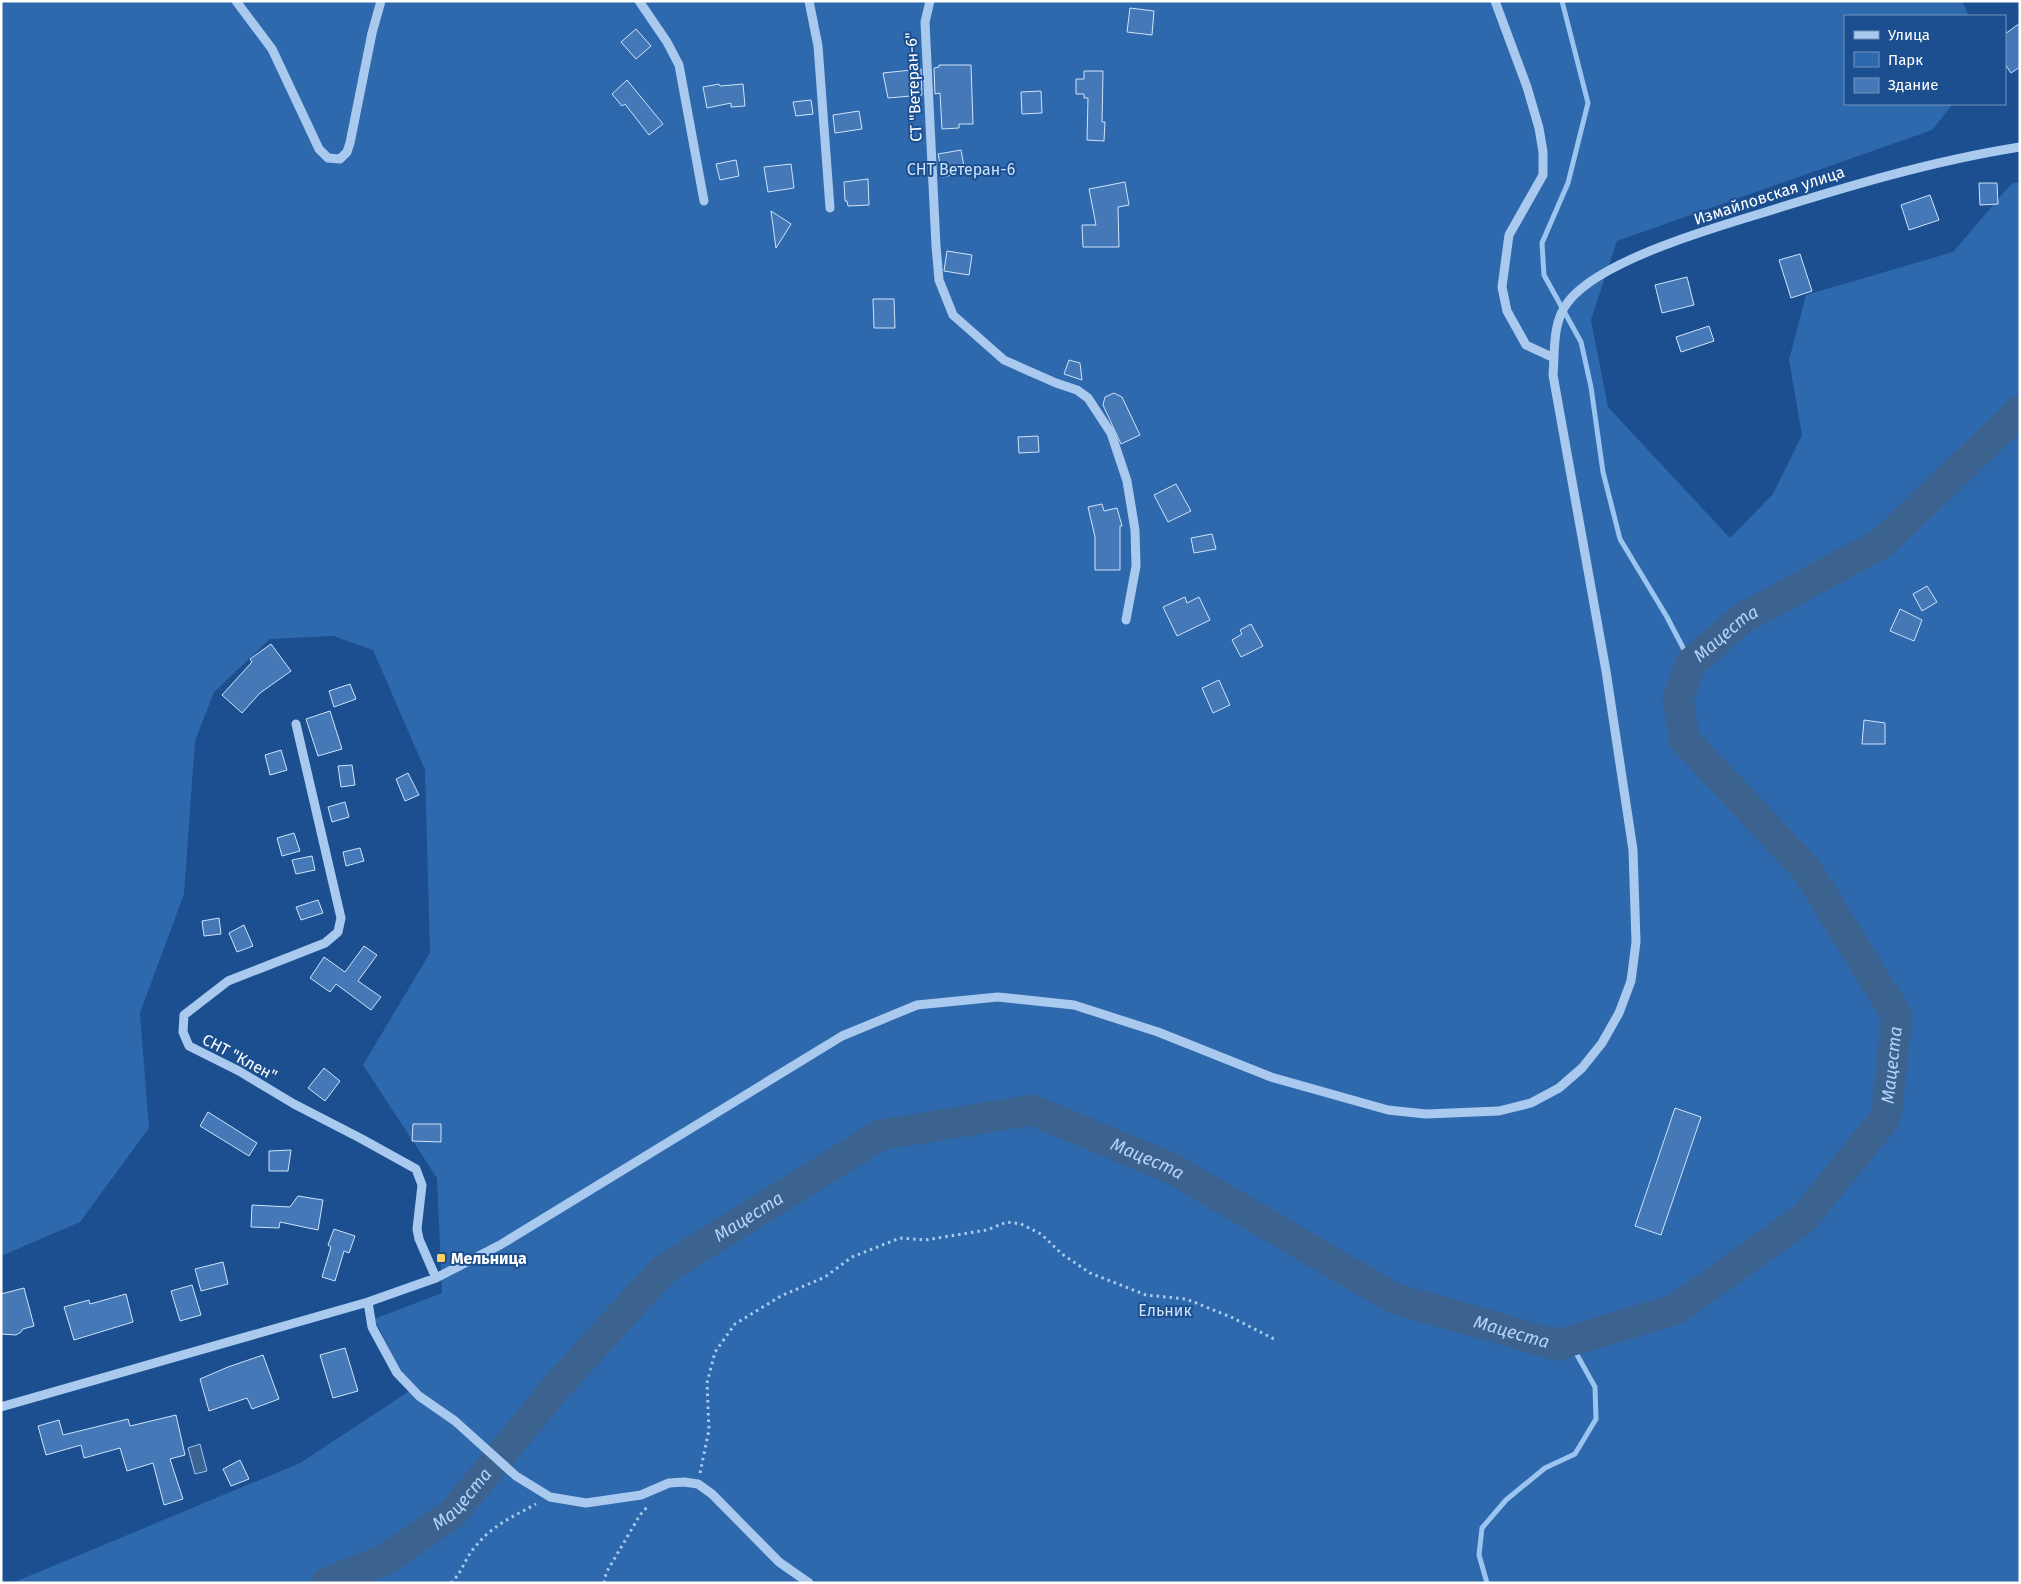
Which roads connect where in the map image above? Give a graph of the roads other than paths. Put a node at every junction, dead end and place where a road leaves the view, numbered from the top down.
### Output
1 (236, 1) edge
2 (382, 1) edge
3 (639, 1) edge
4 (809, 1) edge
5 (930, 1) edge
6 (1496, 1) edge
7 (2020, 147) edge
8 (704, 201) dead end
9 (830, 208) dead end
10 (1554, 358) junction
11 (1126, 620) dead end
12 (296, 724) dead end
13 (436, 1278) junction
14 (368, 1302) junction
15 (1, 1407) edge
16 (809, 1583) edge

1 - 2 street
3 - 8 street
4 - 9 street
5 - 11 street, СТ "Ветеран-6"
6 - 10 street
7 - 10 street, Измайловская улица
10 - 13 street, Измайловская улица
12 - 13 street, СНТ "Клен"
13 - 14 street, Измайловская улица
14 - 15 street, Измайловская улица
14 - 16 street

